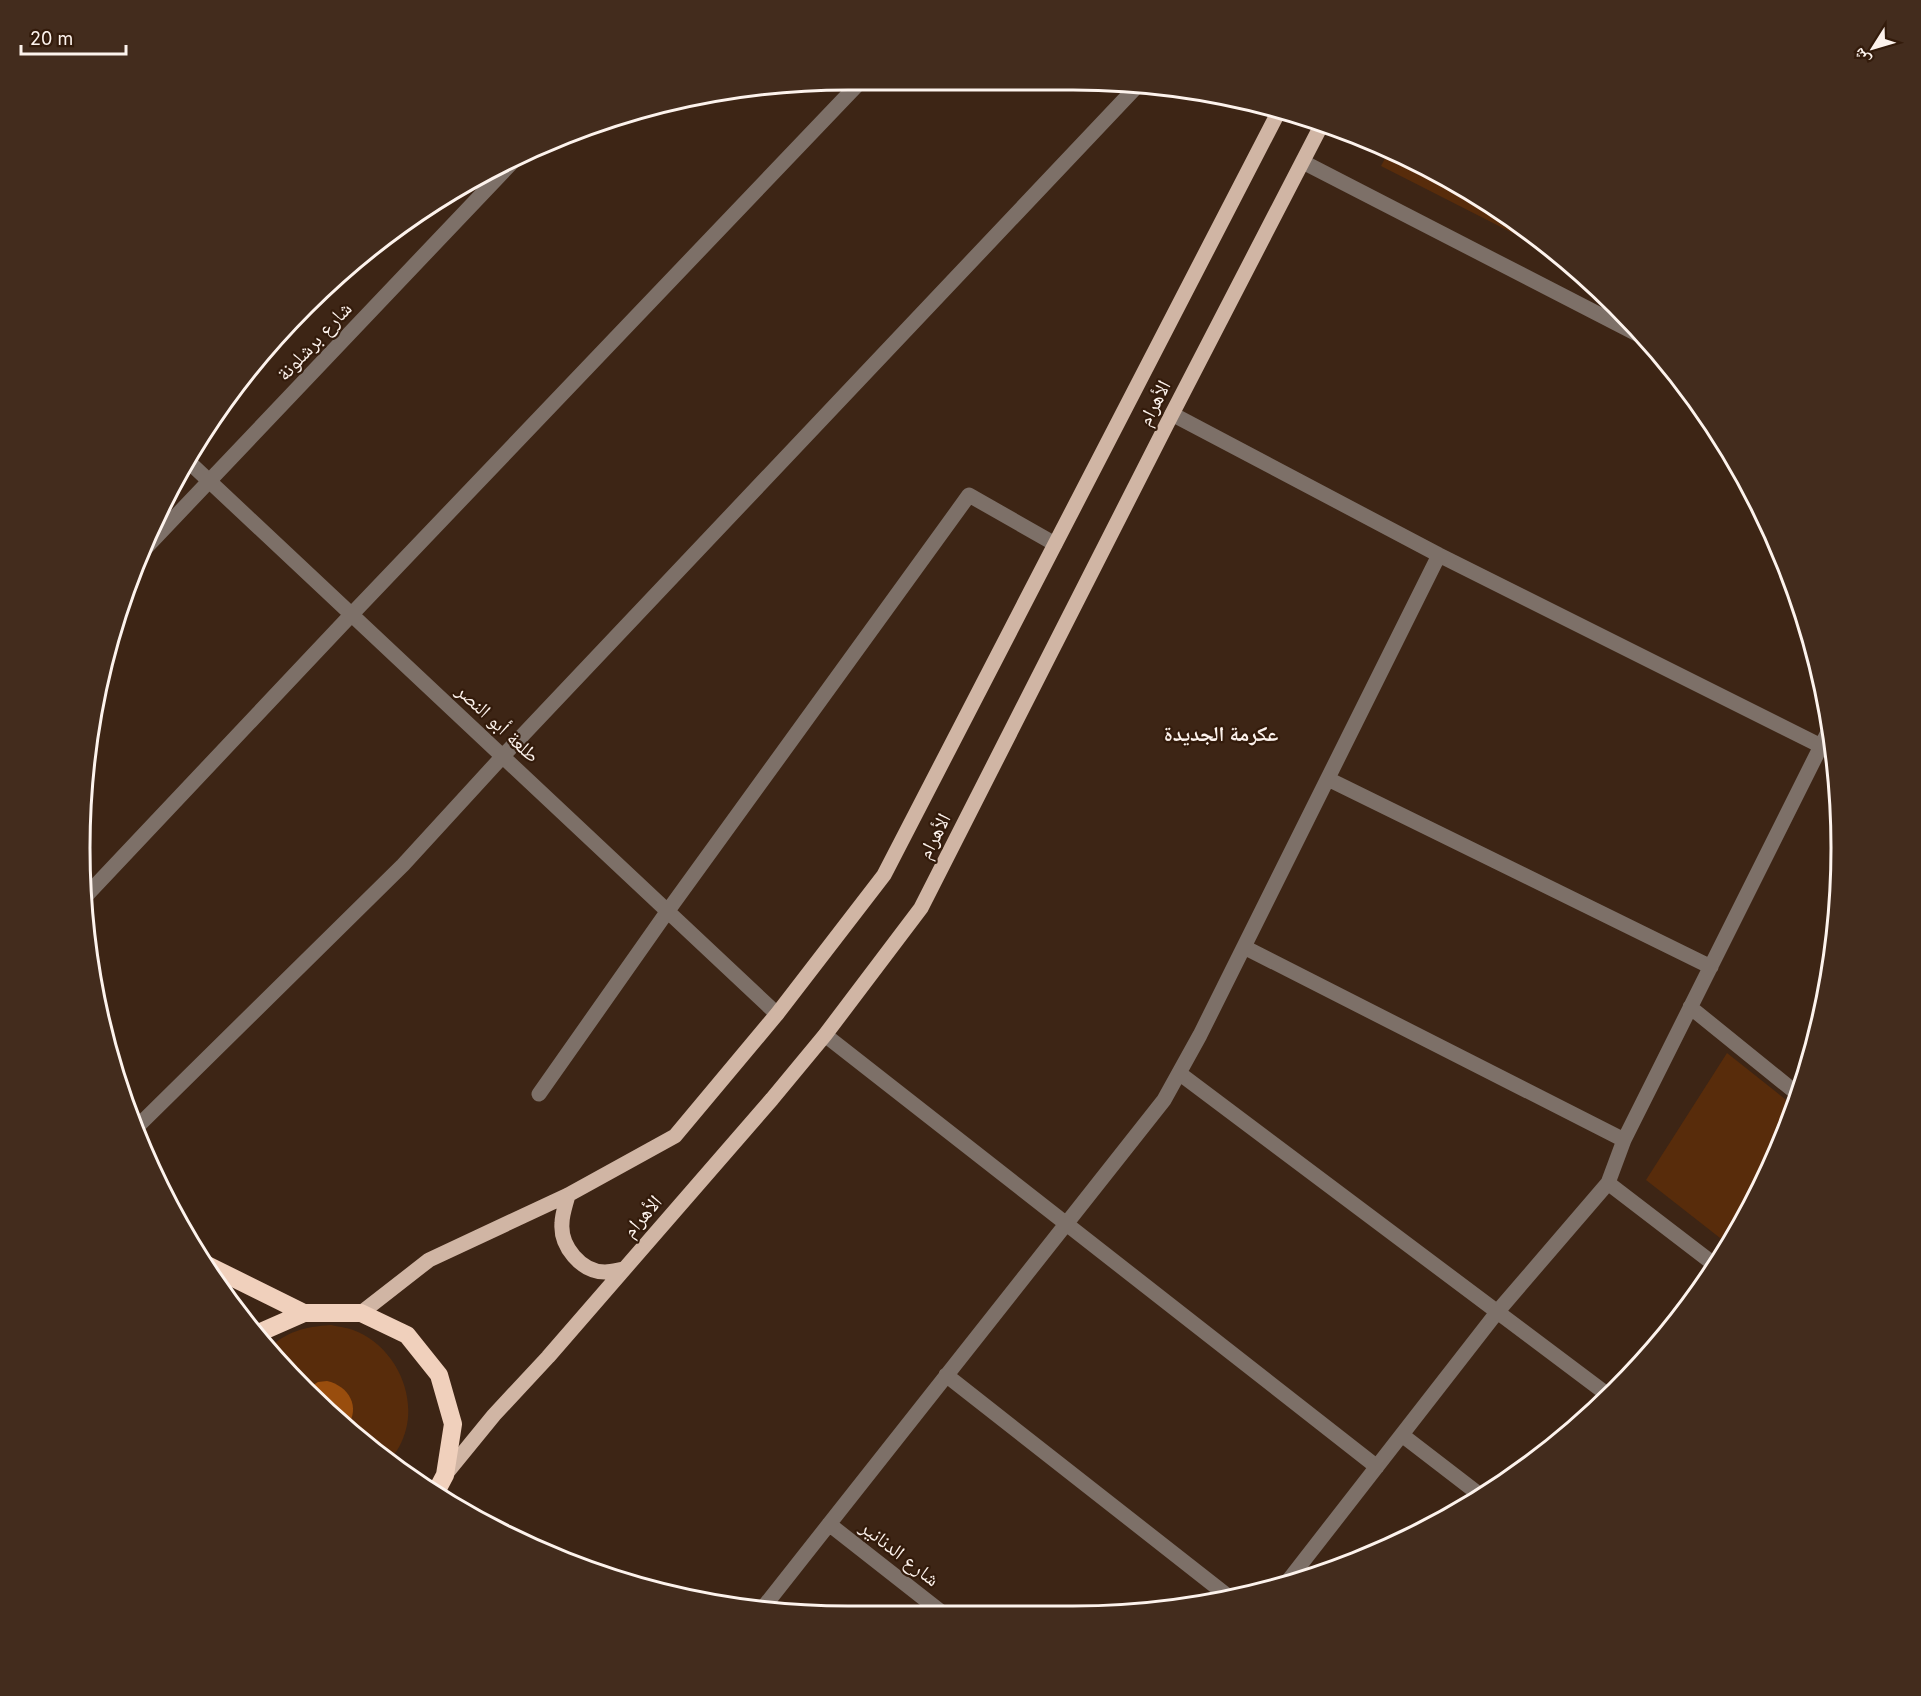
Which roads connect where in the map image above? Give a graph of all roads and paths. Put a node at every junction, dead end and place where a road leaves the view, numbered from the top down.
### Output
1 (852, 90) edge
2 (1131, 93) edge
3 (1275, 118) edge
4 (1319, 131) edge
5 (1303, 162) junction
6 (500, 175) edge
7 (1623, 327) edge
8 (1172, 414) junction
9 (194, 466) edge
10 (210, 482) junction
11 (158, 535) edge
12 (1055, 544) junction
13 (1439, 555) junction
14 (351, 615) junction
15 (1824, 741) edge
16 (1821, 746) junction
17 (502, 757) junction
18 (1328, 779) junction
19 (92, 890) edge
20 (667, 912) junction
21 (1244, 946) junction
22 (1711, 967) junction
23 (1690, 1007) junction
24 (777, 1014) junction
25 (825, 1035) junction
26 (1179, 1073) junction
27 (1792, 1089) edge
28 (539, 1094) dead end
29 (142, 1122) edge
30 (1624, 1140) junction
31 (1608, 1183) junction
32 (568, 1195) junction
33 (1065, 1224) junction
34 (1709, 1260) edge
35 (624, 1269) junction
36 (220, 1271) edge
37 (1498, 1311) junction
38 (304, 1313) junction
39 (360, 1313) junction
40 (264, 1331) edge
41 (946, 1375) junction
42 (1602, 1391) edge
43 (1402, 1435) junction
44 (1377, 1467) junction
45 (445, 1475) junction
46 (439, 1486) edge
47 (1474, 1490) edge
48 (829, 1524) junction
49 (1300, 1571) edge
50 (1221, 1591) edge
51 (768, 1602) edge
52 (934, 1606) edge

1 - 14 street
2 - 17 street
3 - 12 main road, الأهرام
4 - 5 main road, الأهرام
5 - 7 street
5 - 8 main road, الأهرام
6 - 10 street, شارع برشلونة
8 - 13 street
8 - 25 main road, الأهرام
9 - 10 street, طلعة أبو النصر
10 - 11 street, شارع برشلونة
10 - 14 street, طلعة أبو النصر
12 - 20 street
12 - 24 main road, الأهرام
13 - 16 street
13 - 18 street
14 - 17 street, طلعة أبو النصر
14 - 19 street
15 - 16 street
16 - 22 street
17 - 20 street, طلعة أبو النصر
17 - 29 street
18 - 21 street
18 - 22 street
20 - 24 street, طلعة أبو النصر
20 - 28 street
21 - 26 street
21 - 30 street
22 - 23 street
23 - 27 street
23 - 30 street
24 - 32 main road, الأهرام
25 - 33 street
25 - 35 main road, الأهرام
26 - 33 street
26 - 37 street
30 - 31 street
31 - 34 street
31 - 37 street
32 - 35 main road
32 - 39 main road, الأهرام
33 - 41 street
33 - 44 street
35 - 45 main road, الأهرام
36 - 38 highway
37 - 42 street
37 - 43 street
38 - 39 highway
38 - 40 highway
39 - 45 highway
41 - 48 street
41 - 50 street
43 - 44 street
43 - 47 street
44 - 49 street
45 - 46 highway
48 - 51 street
48 - 52 street, شارع الدنانير

